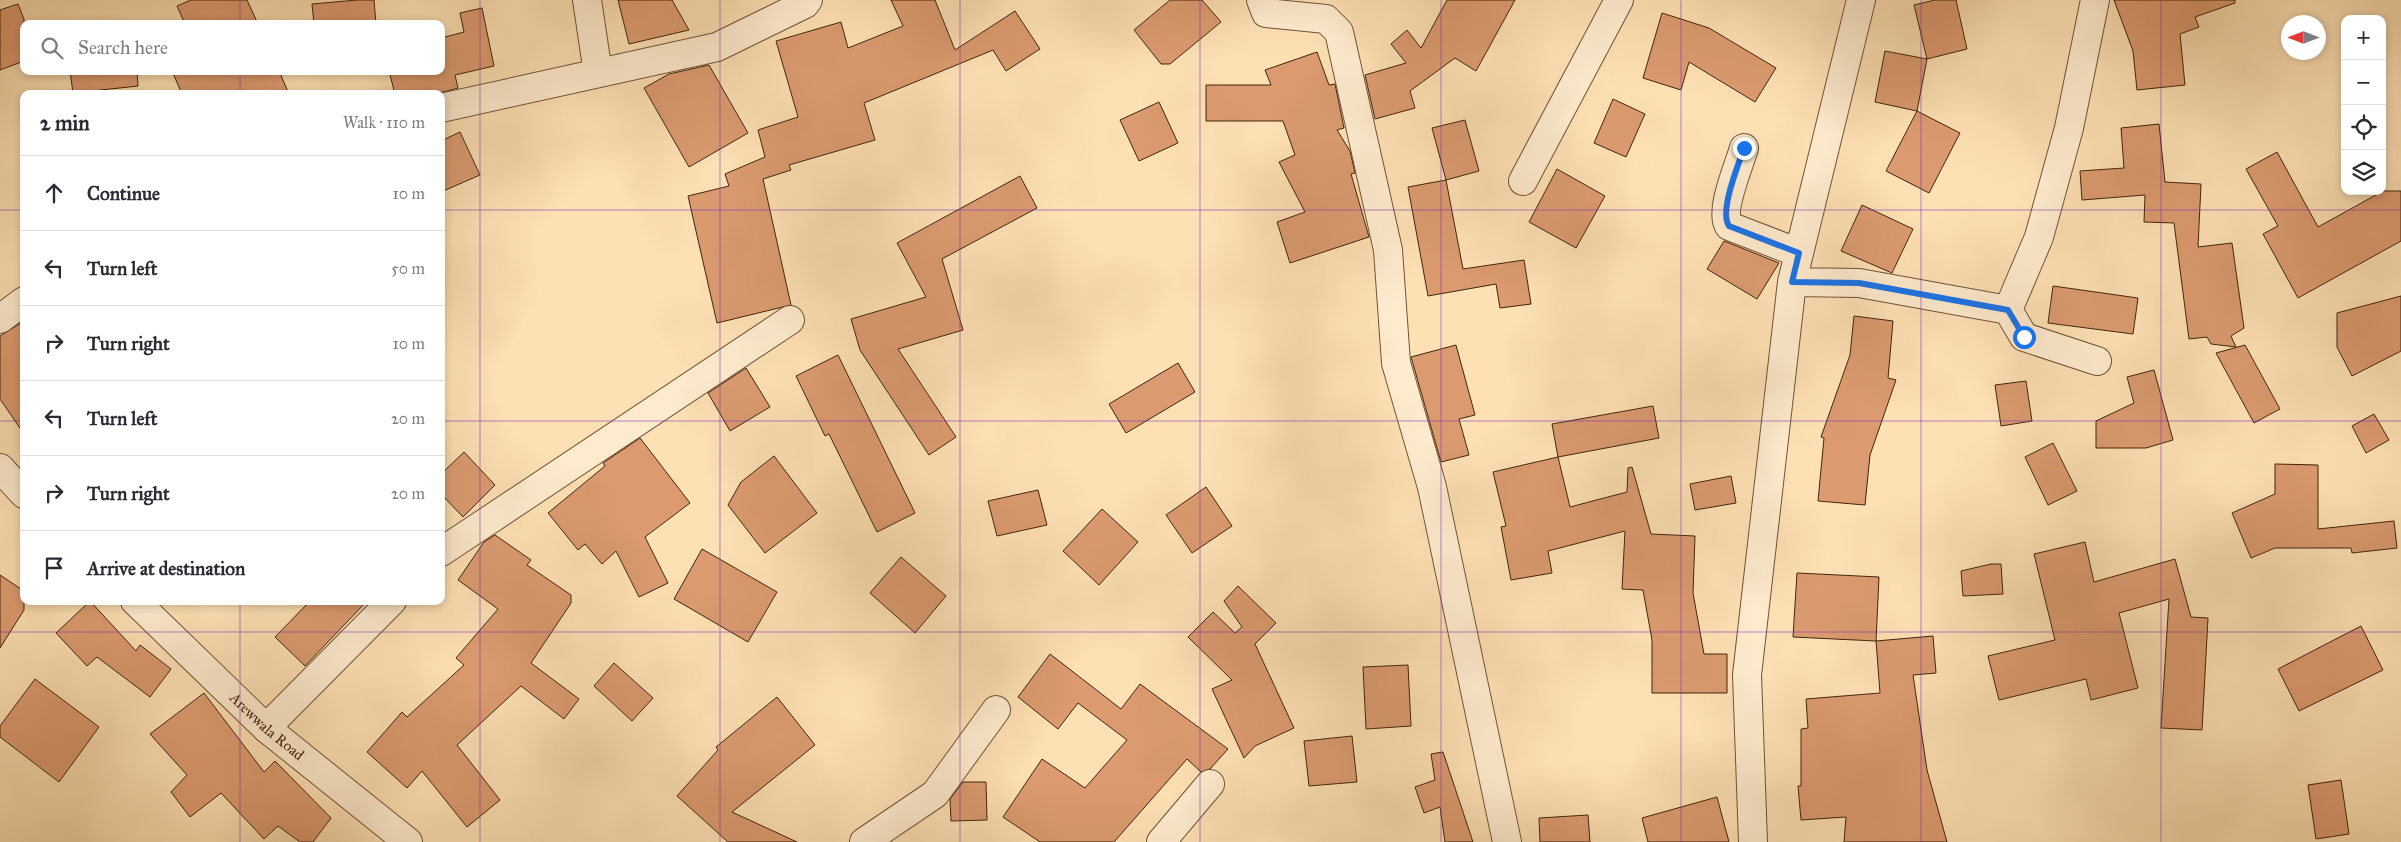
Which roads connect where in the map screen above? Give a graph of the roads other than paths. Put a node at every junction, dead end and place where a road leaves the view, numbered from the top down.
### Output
1 (587, 0) edge
2 (808, 0) edge
3 (1261, 0) edge
4 (1618, 0) edge
5 (1861, 0) edge
6 (2095, 0) edge
7 (598, 73) junction
8 (445, 107) edge
9 (1744, 148) dead end
10 (1523, 181) dead end
11 (1799, 253) junction
12 (1792, 282) junction
13 (20, 303) edge
14 (2008, 310) junction
15 (0, 319) edge
16 (790, 320) dead end
17 (2097, 361) dead end
18 (0, 468) edge
19 (20, 490) edge
20 (445, 549) edge
21 (139, 605) edge
22 (388, 605) edge
23 (996, 710) dead end
24 (266, 728) junction
25 (1210, 784) dead end
26 (405, 841) edge
27 (864, 842) edge
28 (1161, 842) edge
29 (1507, 842) edge
30 (1753, 842) edge

1 - 7 street
2 - 7 street
3 - 29 street
4 - 10 street
5 - 11 street
6 - 14 street
7 - 8 street
9 - 11 street
11 - 12 street
12 - 14 street
12 - 30 street
13 - 15 street
14 - 17 street
16 - 20 street
18 - 19 street
21 - 24 street, Arewwala Road
22 - 24 street
23 - 27 street
24 - 26 street, Arewwala Road
25 - 28 street

